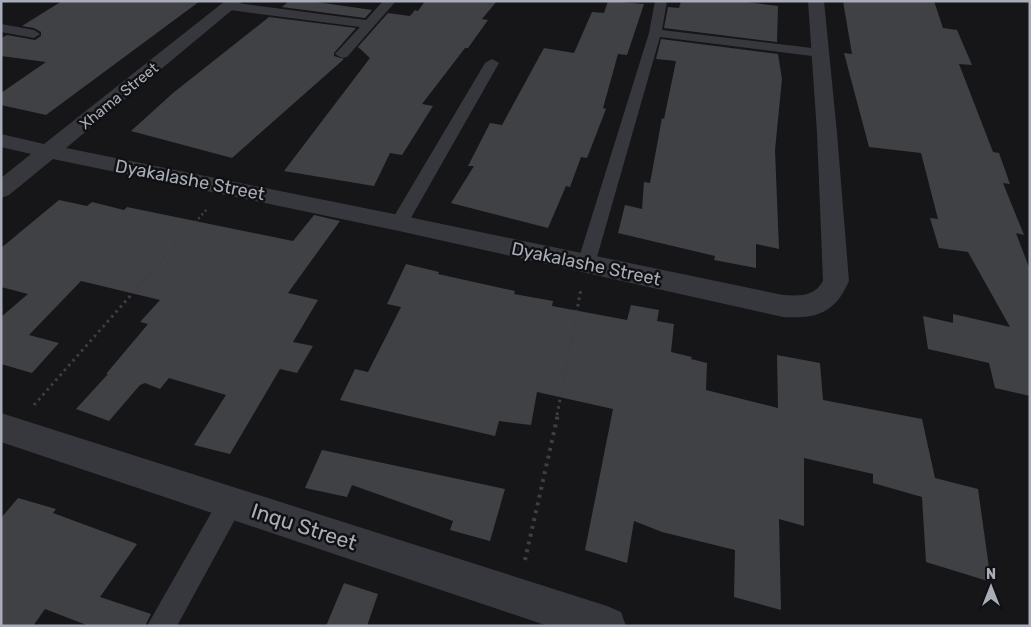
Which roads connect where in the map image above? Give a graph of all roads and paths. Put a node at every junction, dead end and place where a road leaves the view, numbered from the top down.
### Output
1 (390, 1) edge
2 (661, 1) edge
3 (816, 1) edge
4 (233, 4) edge
5 (369, 24) junction
6 (1, 28) edge
7 (655, 33) junction
8 (34, 34) dead end
9 (820, 53) junction
10 (342, 54) dead end
11 (492, 62) dead end
12 (1, 140) edge
13 (50, 152) junction
14 (226, 188) junction
15 (1, 190) edge
16 (399, 223) junction
17 (586, 264) junction
18 (7, 429) edge
19 (231, 504) junction
20 (517, 595) junction
21 (160, 626) edge
22 (607, 626) edge

1 - 5 lane
2 - 7 lane
3 - 9 street, Dyakalashe Street
4 - 5 lane
4 - 13 street, Xhama Street
5 - 10 lane
6 - 8 lane
7 - 9 lane
7 - 17 lane
9 - 17 street, Dyakalashe Street
11 - 16 lane
12 - 13 street, Dyakalashe Street
13 - 14 street, Dyakalashe Street
13 - 15 street, Xhama Street
14 - 16 street, Dyakalashe Street
14 - 18 path
16 - 17 street, Dyakalashe Street
17 - 20 path
18 - 19 street, Inqu Street
19 - 20 street, Inqu Street
19 - 21 lane
20 - 22 street, Inqu Street

